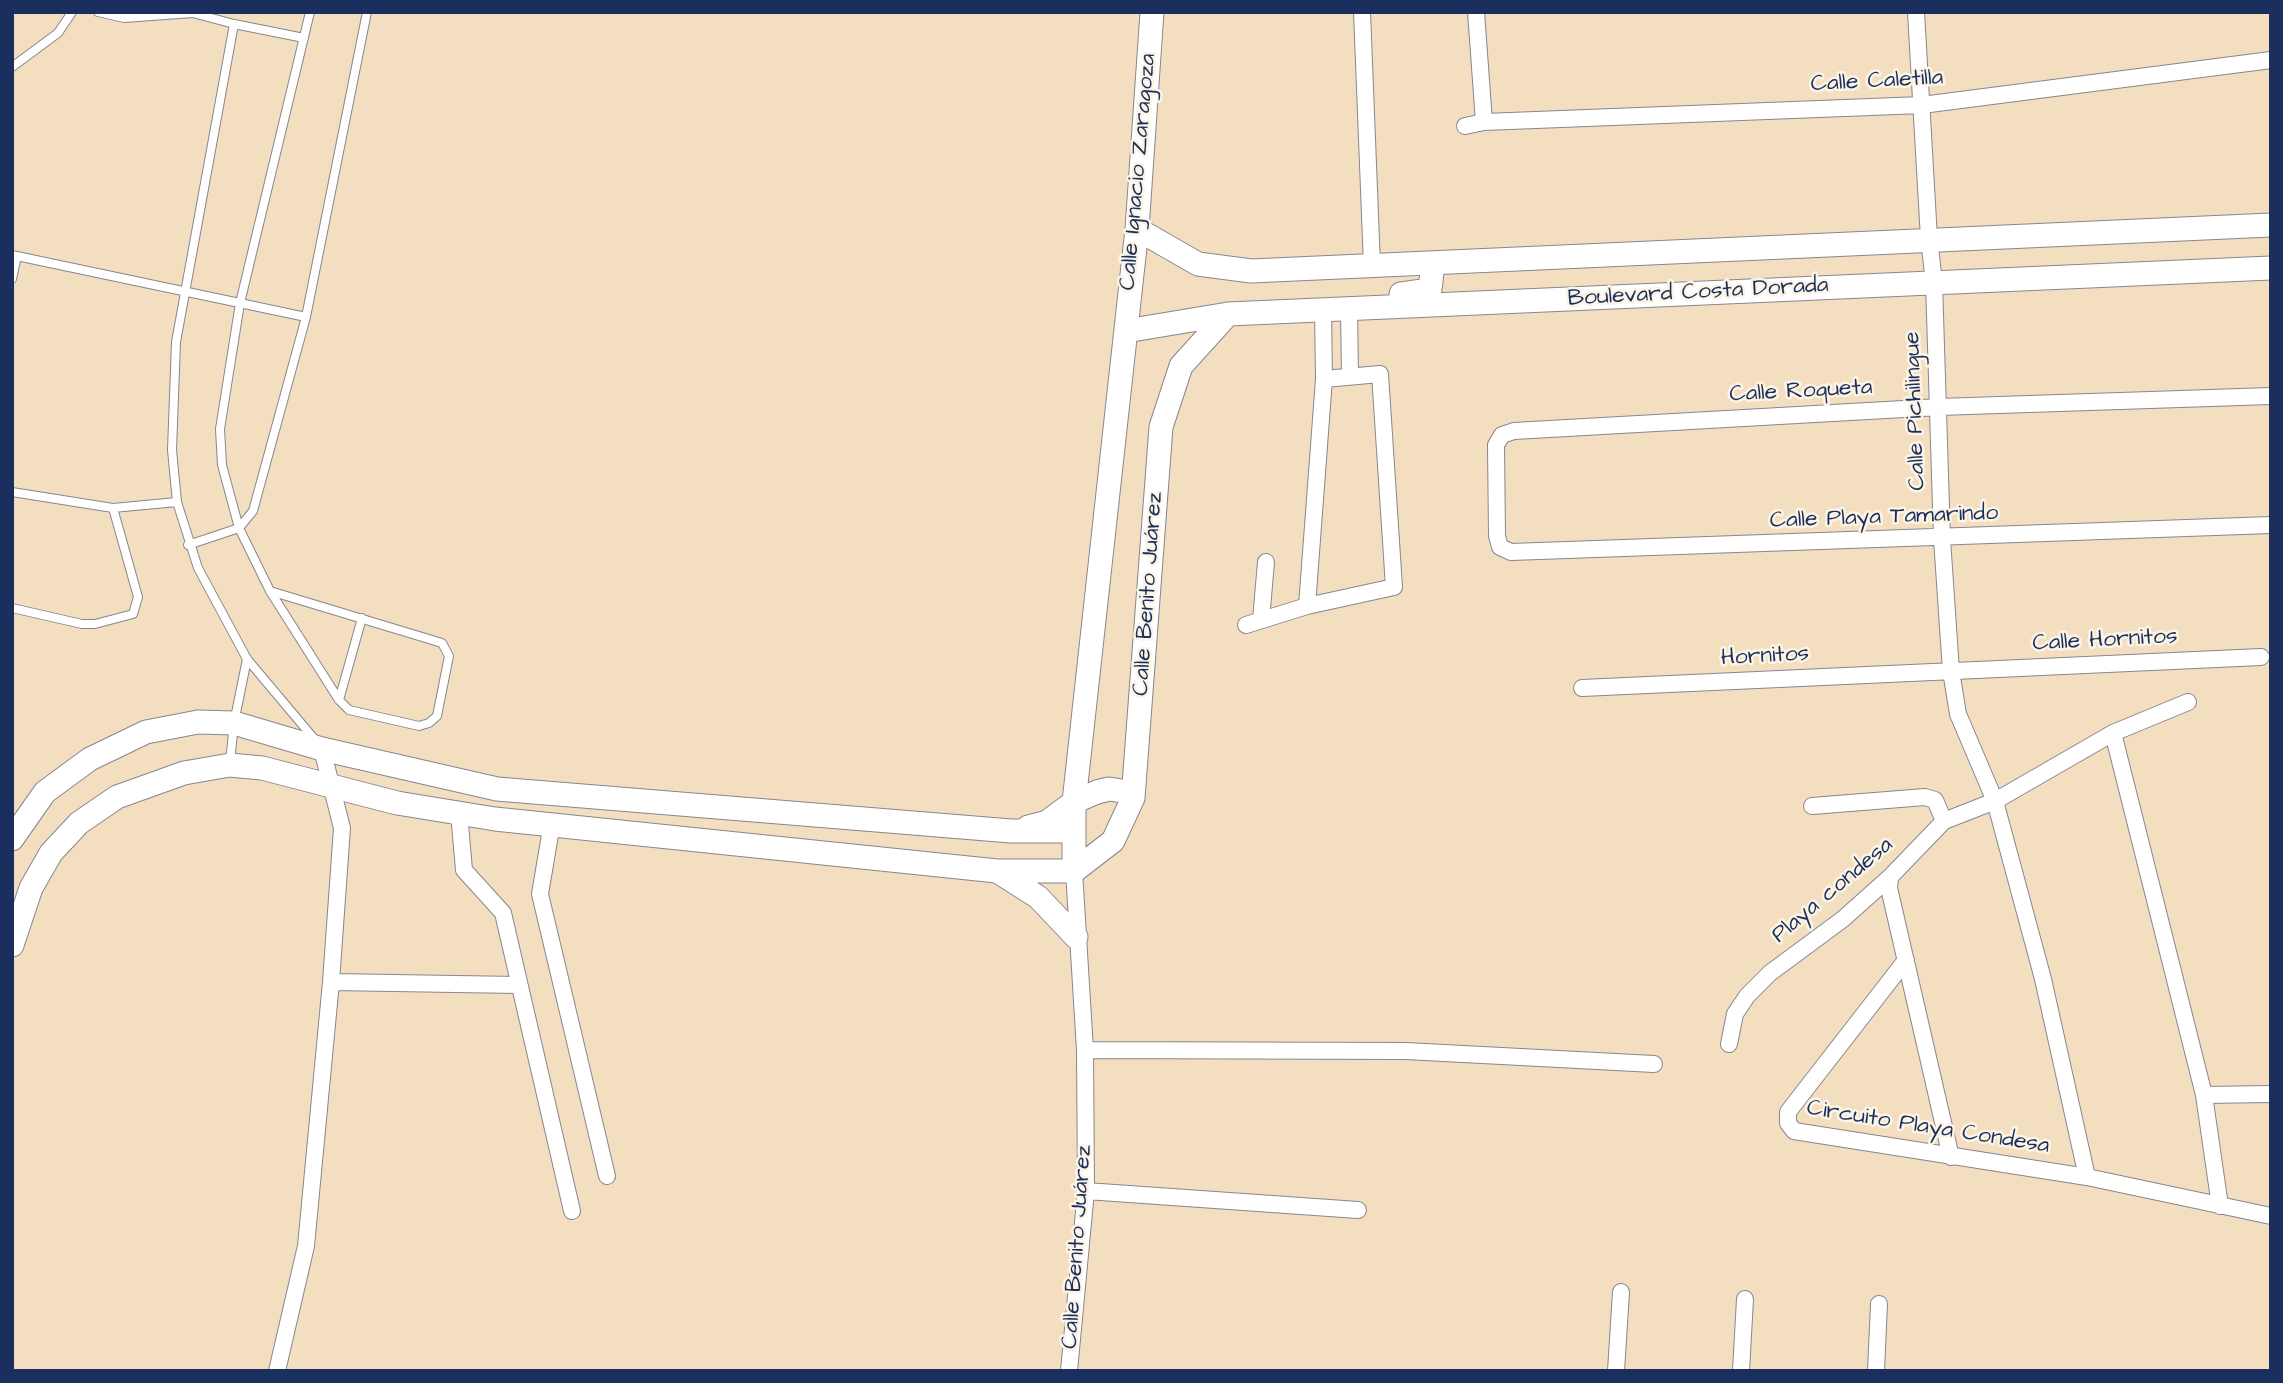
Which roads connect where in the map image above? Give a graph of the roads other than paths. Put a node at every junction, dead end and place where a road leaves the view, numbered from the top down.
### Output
1 (72, 12) edge
2 (98, 12) edge
3 (310, 12) edge
4 (368, 12) edge
5 (1152, 12) edge
6 (1362, 12) edge
7 (1476, 12) edge
8 (1916, 12) edge
9 (234, 24) junction
10 (304, 37) junction
11 (2271, 60) edge
12 (12, 67) edge
13 (1923, 105) junction
14 (1484, 122) junction
15 (1465, 126) dead end
16 (2271, 225) edge
17 (1137, 229) junction
18 (1929, 239) junction
19 (15, 255) edge
20 (1433, 263) junction
21 (1372, 266) junction
22 (2271, 268) edge
23 (12, 279) edge
24 (1934, 282) junction
25 (186, 291) junction
26 (240, 303) junction
27 (1375, 308) junction
28 (1323, 310) junction
29 (1349, 310) junction
30 (1228, 314) junction
31 (306, 317) junction
32 (1126, 331) junction
33 (1350, 376) junction
34 (1324, 379) junction
35 (2271, 396) edge
36 (1939, 407) junction
37 (12, 492) edge
38 (177, 502) junction
39 (113, 508) junction
40 (2271, 525) edge
41 (239, 528) junction
42 (1942, 539) junction
43 (188, 545) junction
44 (1500, 547) joint
45 (1266, 562) dead end
46 (270, 591) junction
47 (1307, 606) junction
48 (12, 608) edge
49 (362, 618) junction
50 (2261, 657) dead end
51 (247, 659) junction
52 (1951, 671) junction
53 (1582, 688) dead end
54 (339, 700) junction
55 (2188, 702) dead end
56 (234, 723) junction
57 (2113, 733) junction
58 (322, 748) junction
59 (230, 765) junction
60 (334, 789) junction
61 (1133, 798) junction
62 (628, 799) junction
63 (1996, 801) junction
64 (1074, 802) junction
65 (1812, 806) dead end
66 (459, 813) junction
67 (1944, 821) junction
68 (545, 823) junction
69 (621, 831) junction
70 (1012, 831) junction
71 (1073, 831) junction
72 (12, 839) edge
73 (997, 871) junction
74 (1074, 871) junction
75 (1891, 877) junction
76 (1076, 937) junction
77 (12, 945) edge
78 (1906, 960) junction
79 (331, 982) junction
80 (518, 985) junction
81 (1728, 1044) dead end
82 (1084, 1050) junction
83 (1654, 1064) dead end
84 (2271, 1094) edge
85 (2204, 1095) junction
86 (1951, 1157) junction
87 (607, 1176) dead end
88 (2087, 1177) junction
89 (1086, 1191) junction
90 (2220, 1206) junction
91 (1359, 1210) dead end
92 (572, 1211) dead end
93 (2271, 1216) edge
94 (1621, 1292) dead end
95 (1745, 1299) dead end
96 (1879, 1304) dead end
97 (277, 1371) edge
98 (1069, 1371) edge
99 (1616, 1371) edge
100 (1741, 1371) edge
101 (1876, 1371) edge

1 - 12 lane
2 - 9 lane
3 - 10 lane
4 - 31 lane
5 - 17 main road, Calle Ignacio Zaragoza
6 - 21 street
7 - 14 street
8 - 13 street, Calle Pichilingue
9 - 10 lane
9 - 25 lane
10 - 26 lane
11 - 13 street, Calle Caletilla
13 - 14 street, Calle Caletilla
13 - 18 street, Calle Pichilingue
14 - 15 street, Calle Caletilla
16 - 18 main road, Boulevard Costa Dorada
17 - 21 main road, Boulevard Costa Dorada
17 - 32 main road, Calle Ignacio Zaragoza
18 - 20 main road, Boulevard Costa Dorada
18 - 24 street, Calle Pichilingue
19 - 23 lane
19 - 25 lane
20 - 21 main road, Boulevard Costa Dorada
20 - 27 main road
22 - 24 main road, Boulevard Costa Dorada
24 - 27 main road, Boulevard Costa Dorada
24 - 36 street, Calle Pichilingue
25 - 26 lane
25 - 38 lane
26 - 31 lane
26 - 41 lane
27 - 29 main road, Boulevard Costa Dorada
28 - 29 main road, Boulevard Costa Dorada
28 - 30 main road, Boulevard Costa Dorada
28 - 34 street
29 - 33 street
30 - 32 main road, Boulevard Costa Dorada
30 - 61 main road, Calle Benito Juárez
31 - 41 lane
32 - 64 main road, Calle Benito Juárez
33 - 34 street
33 - 47 street
34 - 47 street
35 - 36 street, Calle Roqueta
36 - 42 street, Calle Pichilingue
36 - 44 street, Calle Roqueta
37 - 39 lane
38 - 39 lane
38 - 43 lane
39 - 48 lane
40 - 42 street, Calle Playa Tamarindo
41 - 43 lane
41 - 46 lane
42 - 44 street, Calle Playa Tamarindo
42 - 52 street, Calle Pichilingue
43 - 51 lane
45 - 47 street
46 - 49 lane
46 - 54 lane
49 - 54 lane
49 - 54 lane
50 - 52 street, Calle Hornitos
51 - 56 lane
51 - 58 lane
52 - 53 street, Hornitos
52 - 63 street, Calle Pichilingue
55 - 57 street
56 - 58 main road
56 - 59 lane
56 - 72 main road
57 - 63 street
57 - 85 street
58 - 60 street
58 - 62 main road
59 - 60 main road
59 - 77 main road
60 - 66 main road
60 - 79 street
61 - 64 main road
61 - 74 main road, Calle Benito Juárez
62 - 69 main road
62 - 70 main road
63 - 67 street, Playa condesa
63 - 88 street, Calle Pichilingue
64 - 70 main road
64 - 71 main road, Calle Benito Juárez
65 - 67 street
66 - 68 main road
66 - 80 street
67 - 75 street, Playa condesa
68 - 69 main road
68 - 87 street
69 - 73 main road
70 - 71 main road
71 - 74 main road, Calle Benito Juárez
73 - 74 main road
73 - 76 main road
74 - 76 street, Calle Benito Juárez
75 - 78 street
75 - 81 street, Playa condesa
76 - 82 street, Calle Benito Juárez
78 - 86 street
78 - 86 street, Circuito Playa Condesa
79 - 80 street
79 - 97 street
80 - 92 street
82 - 83 street
82 - 89 street, Calle Benito Juárez
84 - 85 street
85 - 90 street
86 - 88 street, Circuito Playa Condesa
88 - 90 street, Circuito Playa Condesa
89 - 91 street
89 - 98 street, Calle Benito Juárez
90 - 93 street, Circuito Playa Condesa
94 - 99 street
95 - 100 street
96 - 101 street

